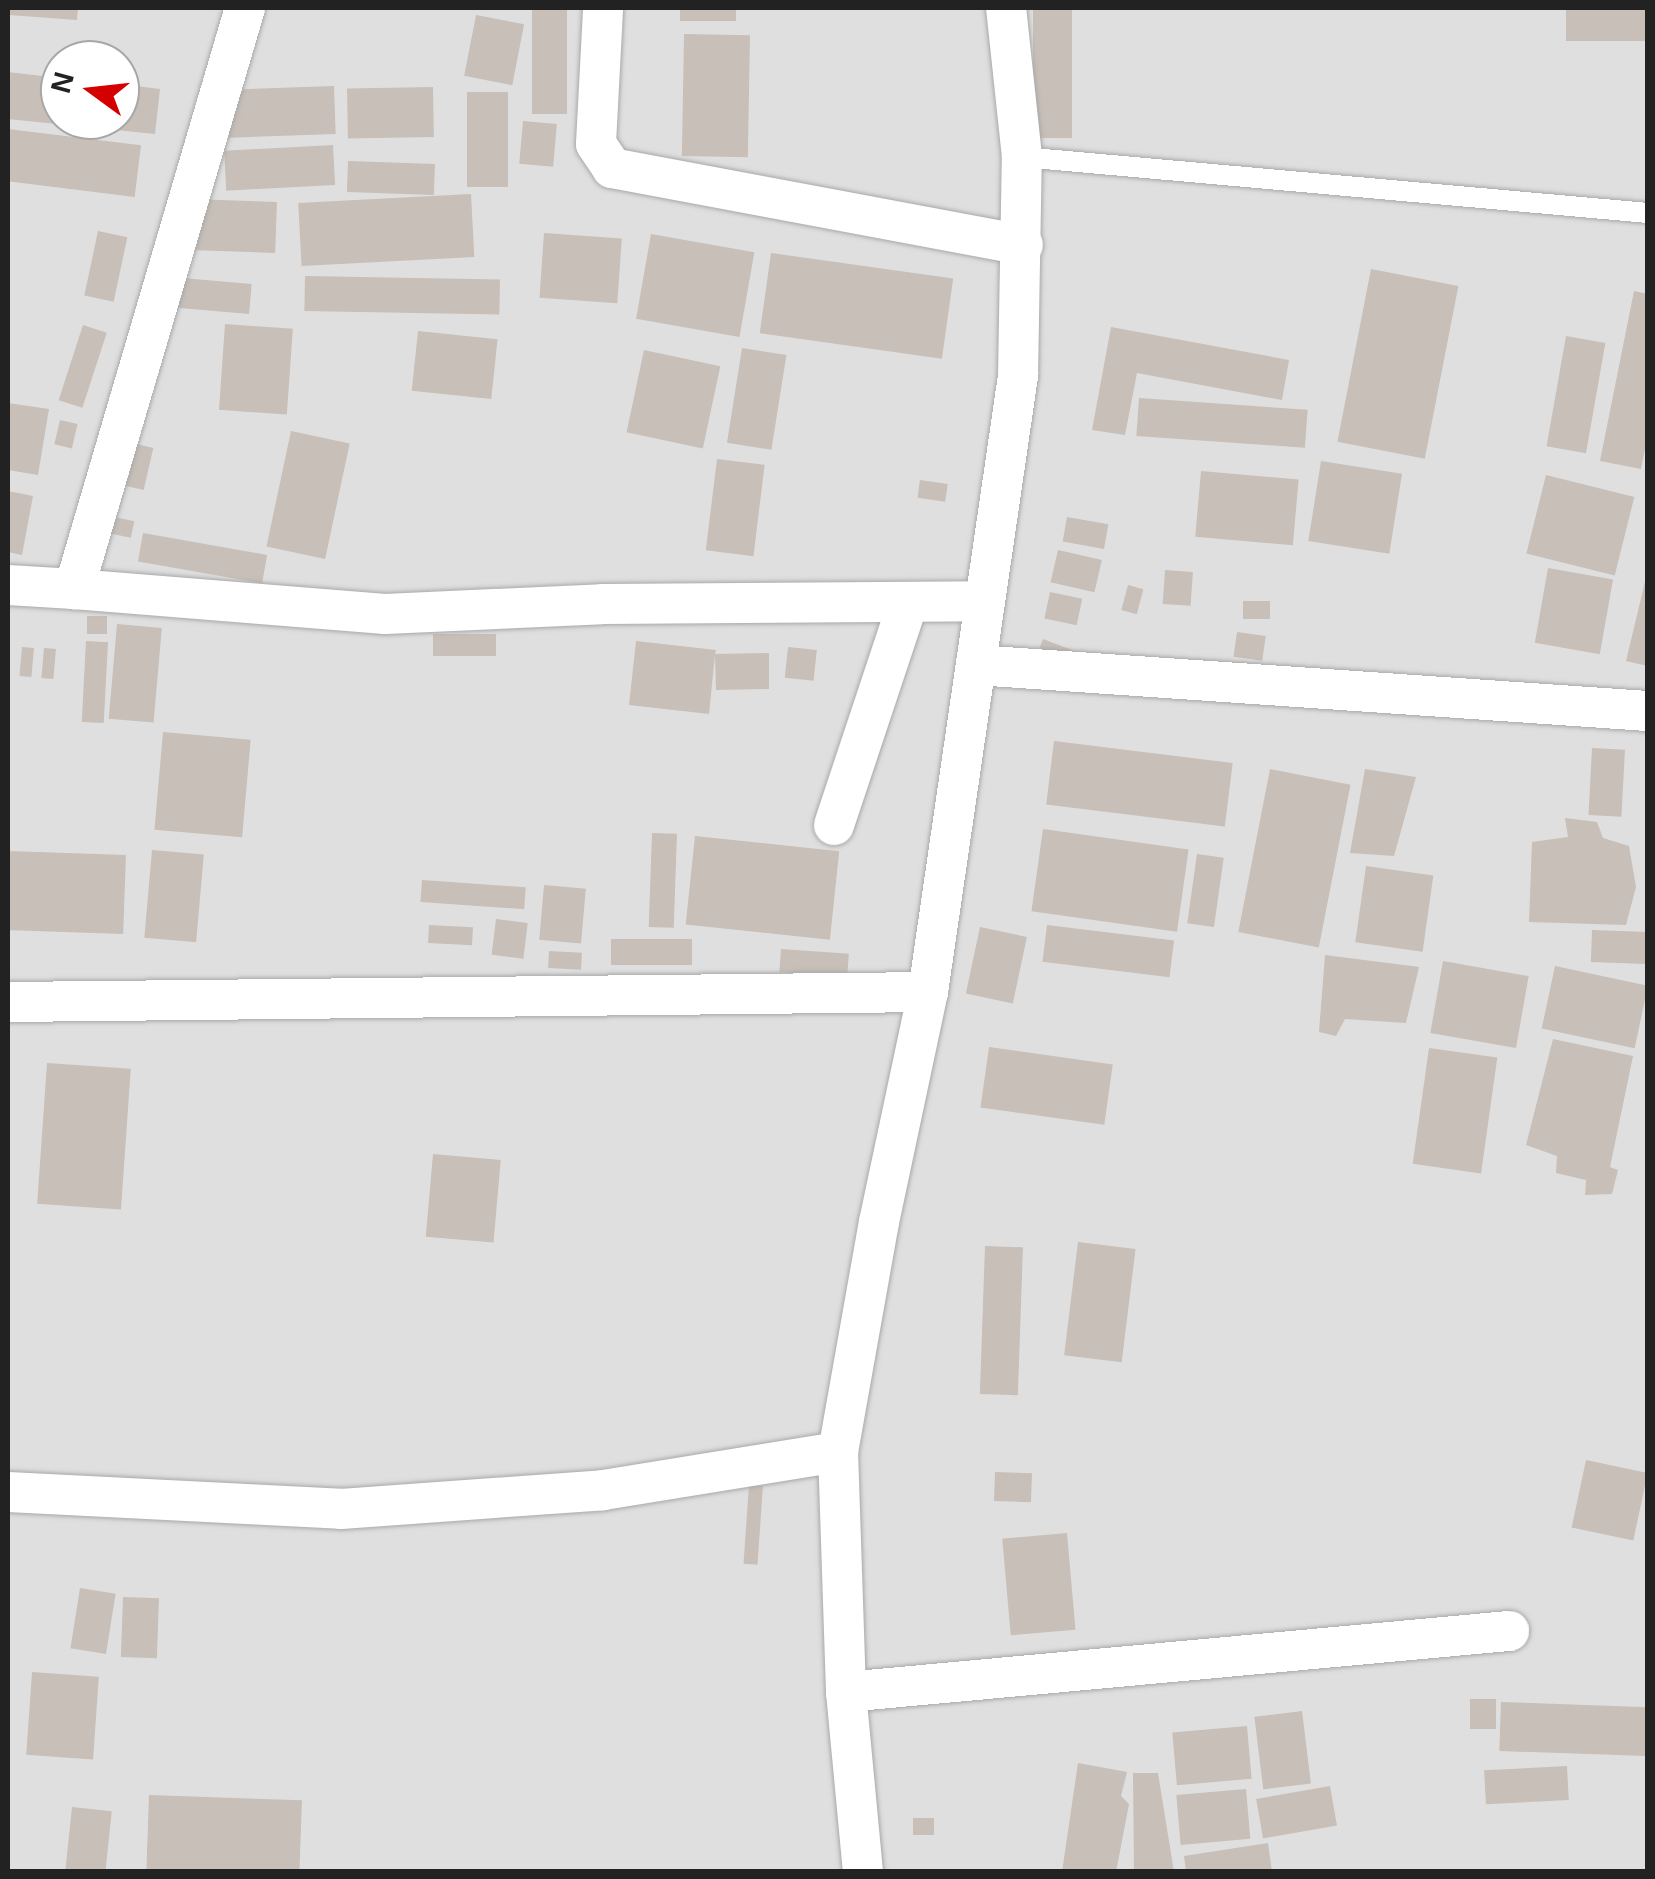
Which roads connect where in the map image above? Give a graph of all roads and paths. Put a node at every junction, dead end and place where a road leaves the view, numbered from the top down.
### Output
1 (244, 8) edge
2 (1006, 8) edge
3 (602, 10) dead end
4 (1022, 157) junction
5 (1648, 214) edge
6 (1022, 245) junction
7 (8, 585) edge
8 (74, 589) junction
9 (985, 600) junction
10 (908, 603) junction
11 (976, 665) junction
12 (1648, 710) edge
13 (834, 825) dead end
14 (928, 992) junction
15 (8, 1002) edge
16 (838, 1452) junction
17 (8, 1492) edge
18 (1509, 1631) dead end
19 (846, 1692) junction
20 (863, 1872) edge

1 - 8 street
2 - 4 street
3 - 6 street
4 - 5 lane
4 - 6 street
6 - 9 street
7 - 8 street
8 - 10 street
9 - 10 street
9 - 11 street
10 - 13 street
11 - 12 street
11 - 14 street
14 - 15 street
14 - 16 street
16 - 17 street
16 - 19 street
18 - 19 street
19 - 20 street

